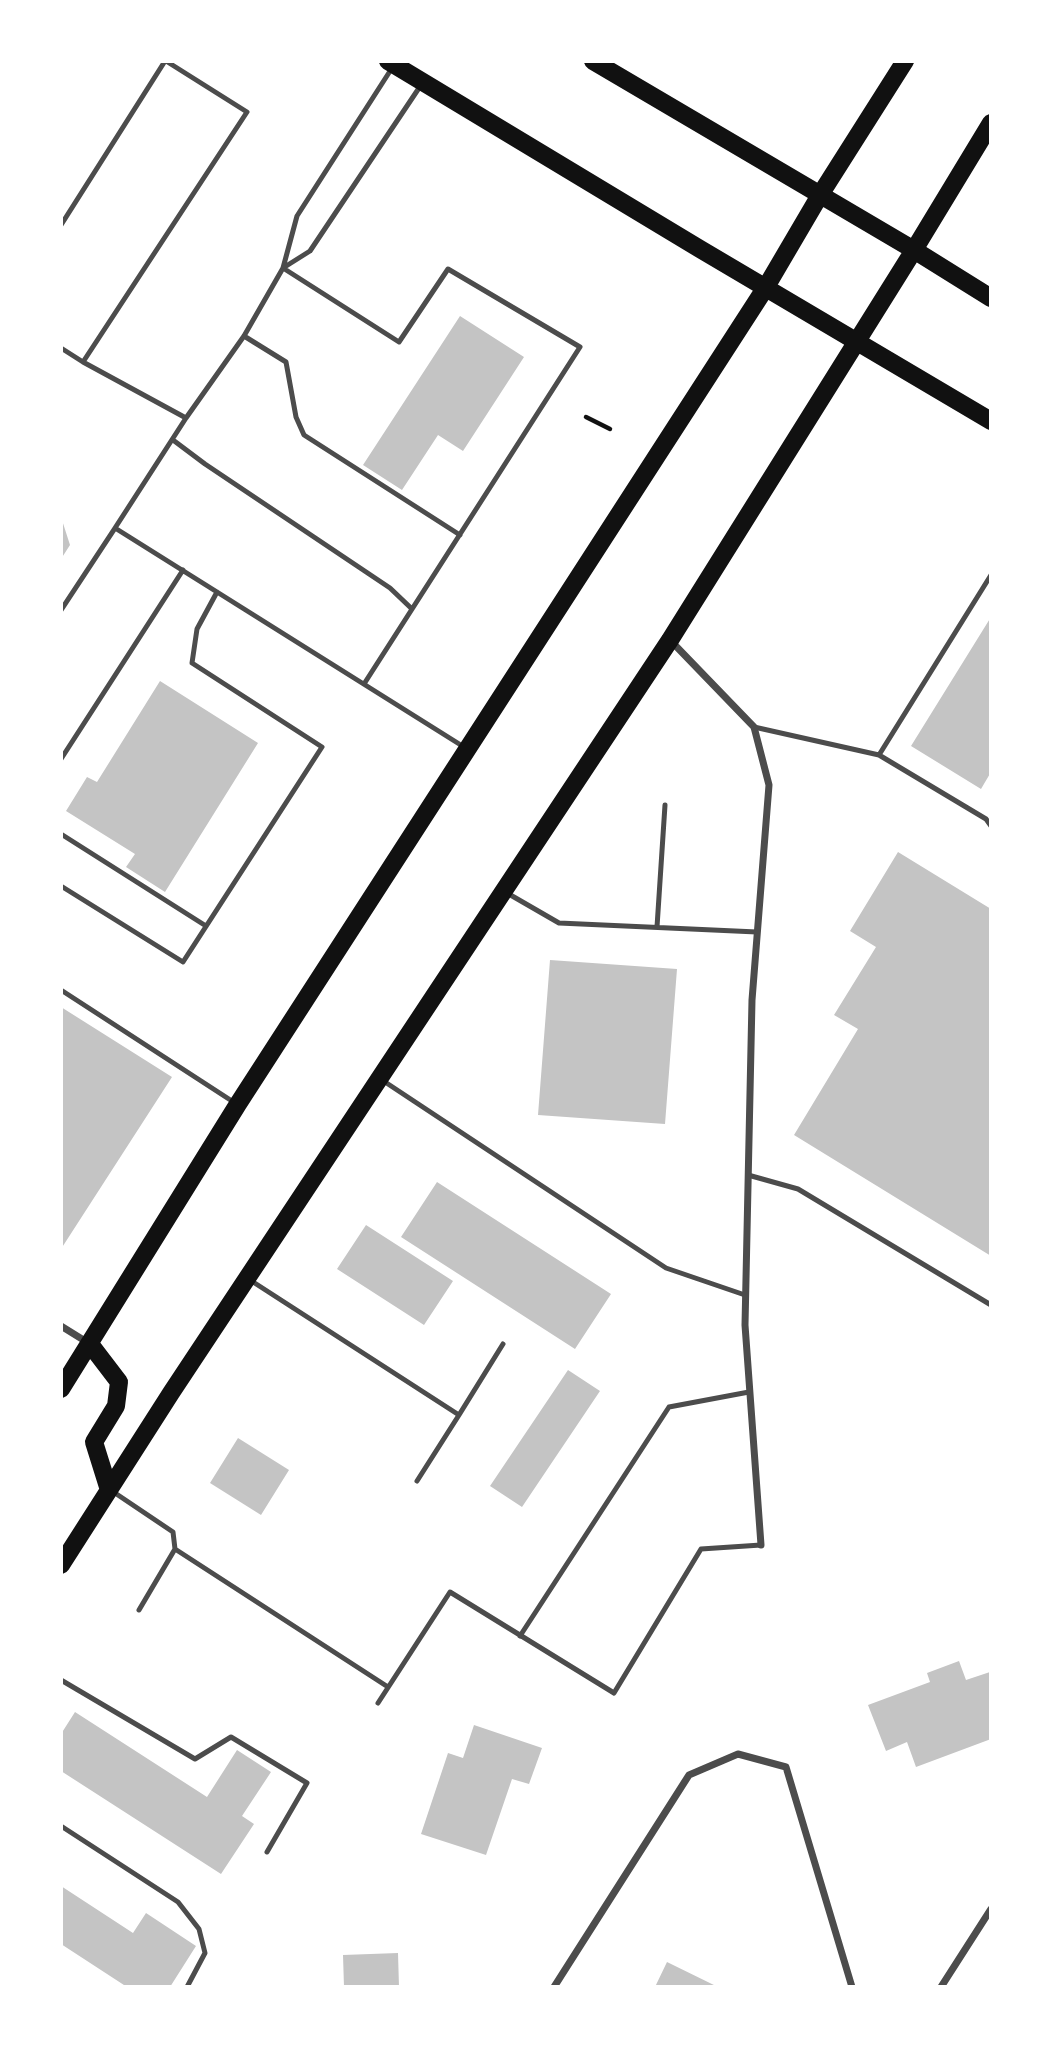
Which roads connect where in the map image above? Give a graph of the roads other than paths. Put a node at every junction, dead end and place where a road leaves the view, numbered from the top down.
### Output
1 (166, 61) edge
2 (593, 61) edge
3 (905, 61) edge
4 (391, 63) edge
5 (422, 82) junction
6 (991, 123) edge
7 (820, 195) junction
8 (61, 225) edge
9 (914, 250) junction
10 (284, 268) junction
11 (766, 287) junction
12 (991, 298) edge
13 (244, 336) junction
14 (857, 342) junction
15 (61, 348) edge
16 (83, 362) junction
17 (186, 418) junction
18 (991, 421) edge
19 (173, 440) junction
20 (115, 528) junction
21 (460, 535) junction
22 (183, 570) junction
23 (991, 575) edge
24 (217, 592) junction
25 (412, 609) junction
26 (61, 610) edge
27 (670, 640) junction
28 (365, 684) junction
29 (754, 727) junction
30 (467, 749) junction
31 (879, 755) junction
32 (61, 759) edge
33 (665, 805) dead end
34 (991, 811) edge
35 (986, 818) junction
36 (991, 826) edge
37 (61, 834) edge
38 (61, 886) edge
39 (504, 892) junction
40 (206, 926) junction
41 (657, 927) junction
42 (757, 932) junction
43 (61, 990) edge
44 (380, 1078) junction
45 (238, 1104) junction
46 (748, 1175) junction
47 (247, 1279) junction
48 (745, 1295) junction
49 (991, 1305) edge
50 (61, 1326) edge
51 (90, 1344) junction
52 (503, 1344) dead end
53 (61, 1389) edge
54 (750, 1391) junction
55 (459, 1415) junction
56 (417, 1481) dead end
57 (109, 1490) junction
58 (761, 1545) joint
59 (175, 1549) junction
60 (61, 1565) edge
61 (139, 1610) dead end
62 (520, 1636) junction
63 (61, 1680) edge
64 (388, 1687) junction
65 (378, 1703) dead end
66 (61, 1826) edge
67 (267, 1852) dead end
68 (991, 1909) edge
69 (187, 1987) edge
70 (554, 1987) edge
71 (852, 1987) edge
72 (942, 1987) edge

1 - 8 lane
1 - 16 lane
2 - 7 main road
3 - 7 main road
4 - 5 main road
4 - 10 lane
5 - 10 lane
5 - 11 main road
6 - 9 main road
7 - 9 main road
7 - 11 main road
9 - 12 main road
9 - 14 main road
10 - 13 lane
10 - 21 lane
11 - 14 main road
11 - 30 main road
13 - 17 lane
13 - 21 lane
14 - 18 main road
14 - 27 main road
15 - 16 lane
16 - 17 lane
17 - 19 lane
19 - 20 lane
19 - 25 lane
20 - 22 lane
20 - 26 lane
21 - 25 lane
22 - 24 lane
22 - 32 lane
23 - 31 lane
24 - 28 lane
24 - 40 lane
25 - 28 lane
27 - 29 street
27 - 39 main road
28 - 30 lane
29 - 31 lane
29 - 42 street
30 - 45 main road
31 - 35 lane
33 - 41 lane
34 - 35 lane
35 - 36 lane
37 - 40 lane
38 - 40 lane
39 - 41 lane
39 - 44 main road
41 - 42 lane
42 - 46 street
43 - 45 lane
44 - 47 main road
44 - 48 lane
45 - 51 main road
46 - 48 street
46 - 49 lane
47 - 55 lane
47 - 57 main road
48 - 54 street
50 - 51 street
51 - 53 main road
51 - 57 main road
52 - 55 lane
54 - 58 street
54 - 62 lane
55 - 56 lane
57 - 59 lane
57 - 60 main road
58 - 62 lane
59 - 61 lane
59 - 64 lane
62 - 64 lane
63 - 67 lane
64 - 65 lane
66 - 69 lane
68 - 72 street
70 - 71 street

